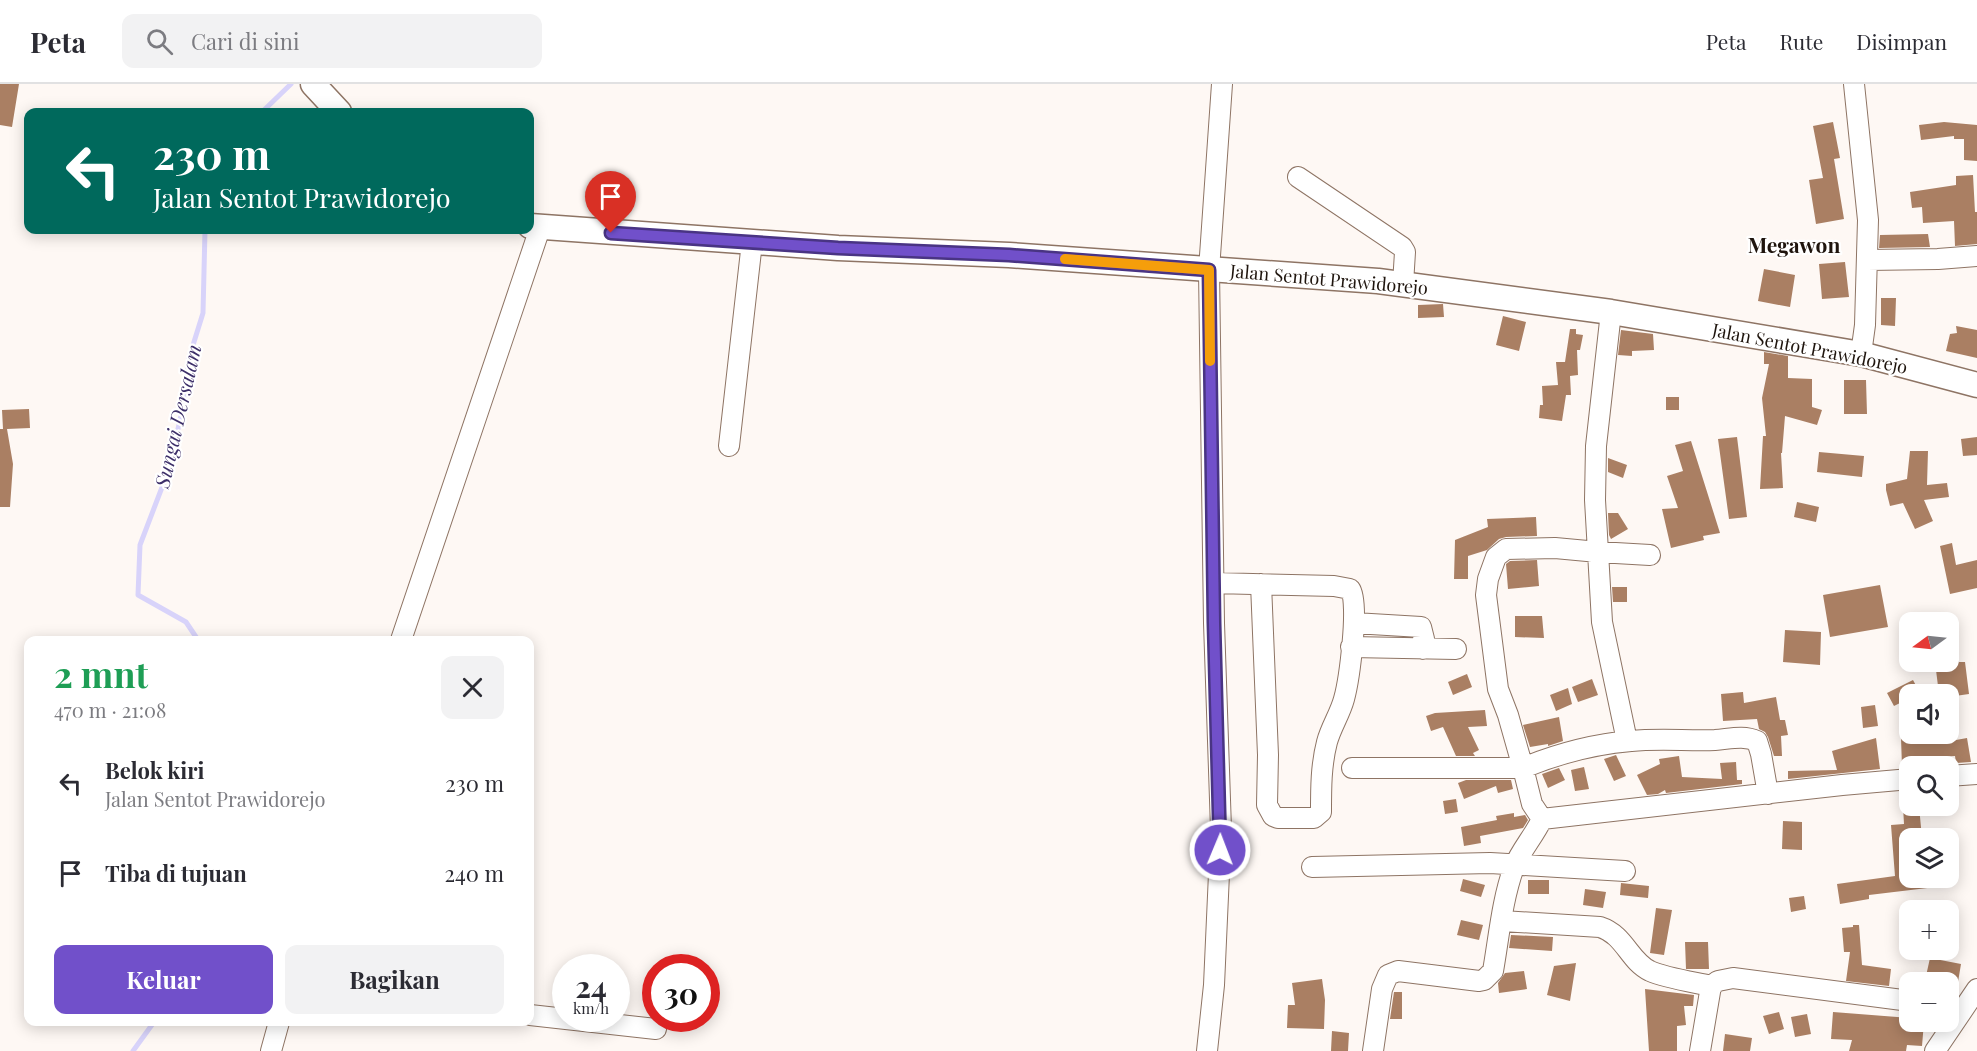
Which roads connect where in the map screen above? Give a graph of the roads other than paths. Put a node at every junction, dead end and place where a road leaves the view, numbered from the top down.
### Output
1 (1222, 84) edge
2 (1854, 84) edge
3 (1298, 177) dead end
4 (535, 227) edge
5 (533, 234) edge
6 (752, 242) junction
7 (1977, 256) edge
8 (1867, 260) junction
9 (1209, 270) junction
10 (1403, 284) junction
11 (1611, 312) junction
12 (1861, 354) junction
13 (1977, 385) edge
14 (729, 446) dead end
15 (1598, 552) junction
16 (1650, 555) dead end
17 (1214, 584) junction
18 (1261, 584) junction
19 (1354, 623) junction
20 (402, 636) edge
21 (1351, 647) junction
22 (1423, 649) junction
23 (1456, 649) dead end
24 (1627, 741) junction
25 (1352, 768) dead end
26 (1523, 768) junction
27 (1977, 774) edge
28 (1959, 775) edge
29 (1899, 780) edge
30 (1768, 794) junction
31 (1542, 819) junction
32 (1514, 865) junction
33 (1312, 867) dead end
34 (1625, 871) dead end
35 (1502, 921) junction
36 (1711, 986) junction
37 (1977, 988) edge
38 (1899, 1000) edge
39 (1959, 1005) edge
40 (534, 1015) edge
41 (278, 1026) edge
42 (642, 1027) edge
43 (1944, 1032) edge
44 (270, 1051) edge
45 (1207, 1051) edge
46 (1373, 1051) edge
47 (1700, 1051) edge
48 (1935, 1051) edge

1 - 9 street
2 - 8 street
3 - 10 street
4 - 6 main road, Jalan Sentot Prawidorejo
5 - 20 street
6 - 9 main road, Jalan Sentot Prawidorejo
6 - 14 street
7 - 8 street
8 - 12 street
9 - 10 main road, Jalan Sentot Prawidorejo
9 - 17 street
10 - 11 main road, Jalan Sentot Prawidorejo
11 - 12 main road, Jalan Sentot Prawidorejo
11 - 15 street
12 - 13 main road, Jalan Sentot Prawidorejo
15 - 16 street
15 - 24 street
15 - 26 street
17 - 18 street
17 - 45 street
18 - 19 street
18 - 21 street
19 - 21 street
19 - 22 street
21 - 22 street
22 - 23 street
24 - 26 street
24 - 30 street
25 - 26 street
26 - 31 street
27 - 28 street
29 - 30 street
30 - 31 street
31 - 32 street
32 - 33 street
32 - 34 street
32 - 35 street
35 - 36 street
35 - 46 street
36 - 38 street
36 - 47 street
37 - 39 street
40 - 42 street
41 - 44 street
43 - 48 street

